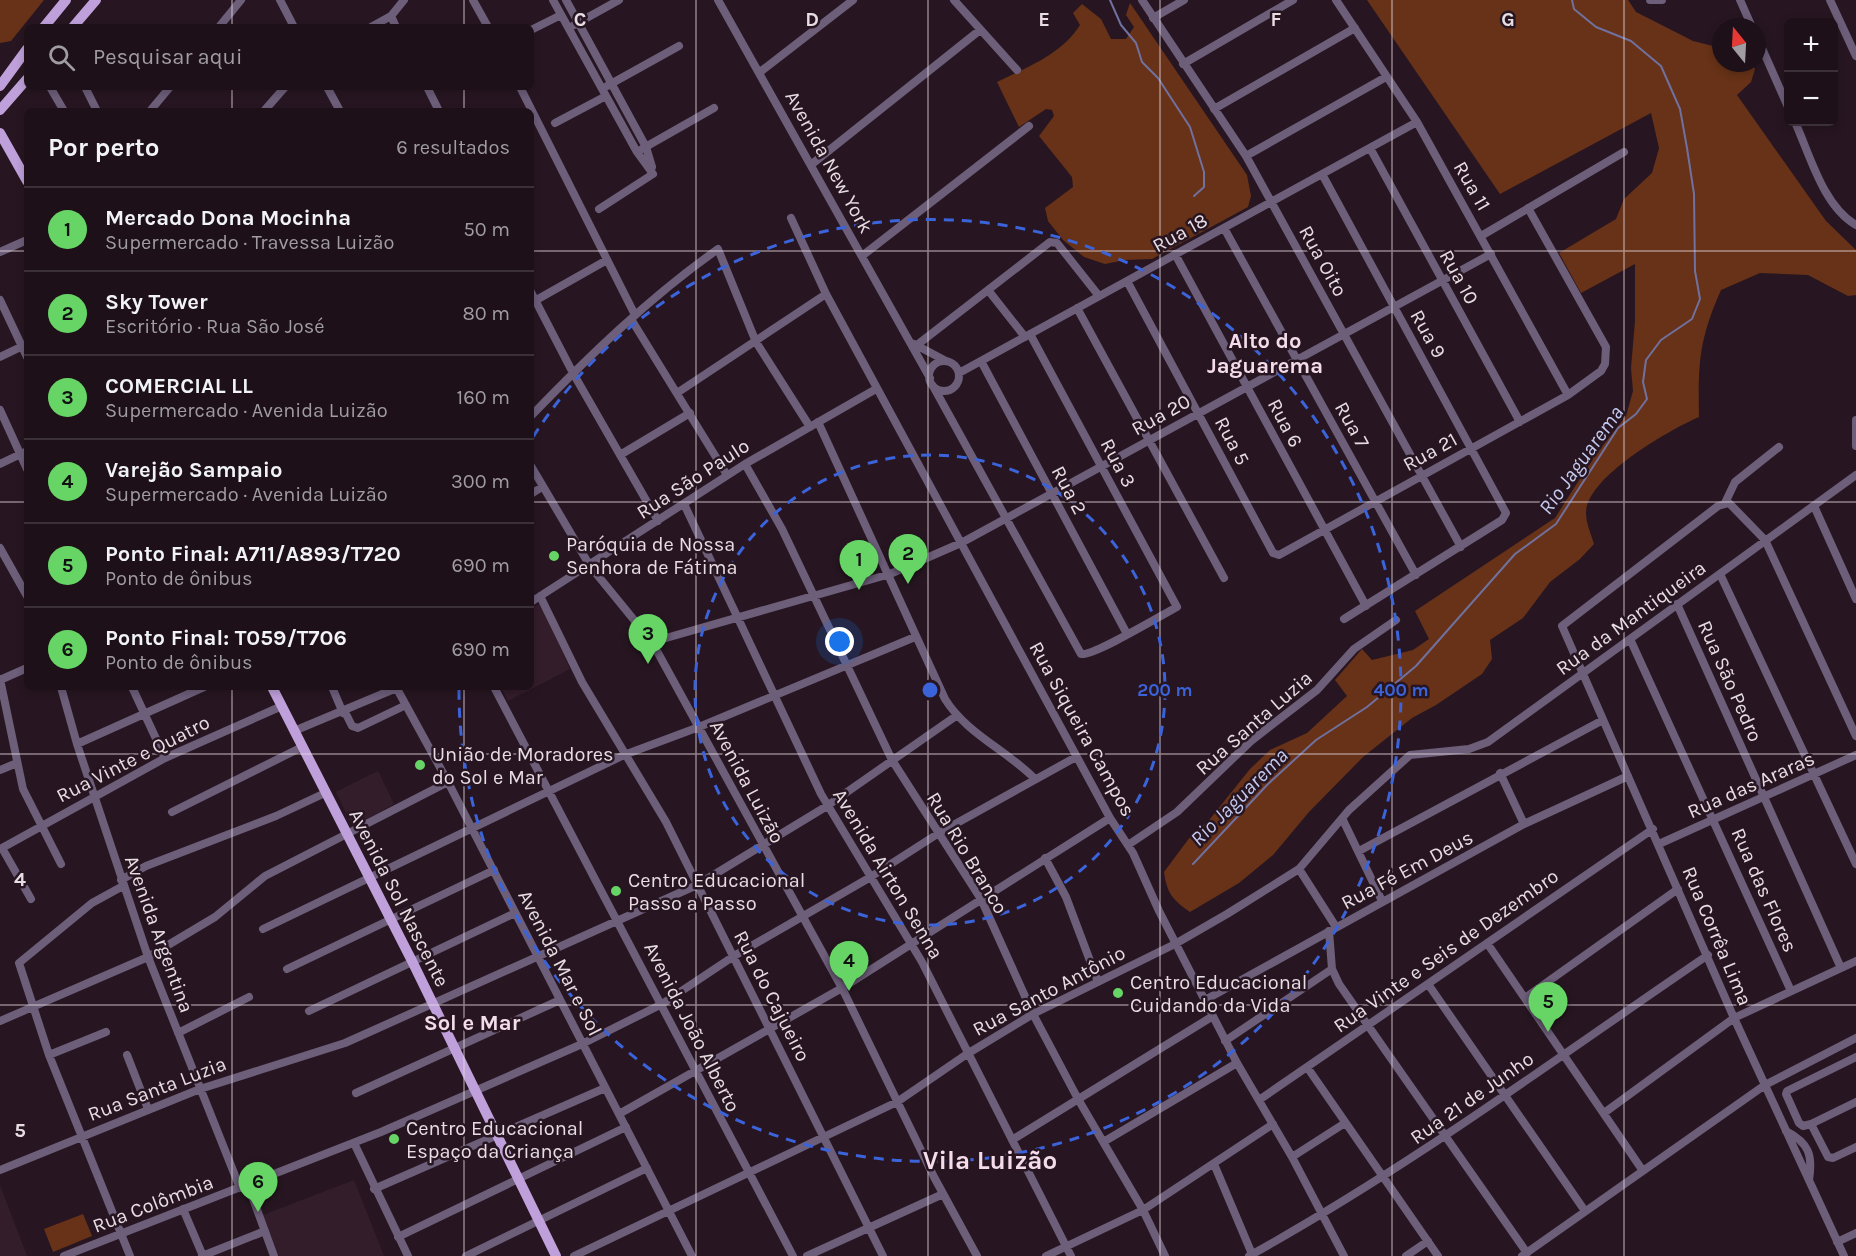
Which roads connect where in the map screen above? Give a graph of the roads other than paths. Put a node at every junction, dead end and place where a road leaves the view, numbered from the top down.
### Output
1 (66, 0) edge
2 (96, 0) edge
3 (241, 0) edge
4 (280, 0) edge
5 (404, 0) edge
6 (473, 0) edge
7 (553, 0) edge
8 (566, 0) edge
9 (619, 0) edge
10 (718, 0) edge
11 (853, 0) edge
12 (954, 0) edge
13 (1142, 0) edge
14 (1184, 0) edge
15 (1293, 0) edge
16 (1336, 0) edge
17 (1650, 0) edge
18 (1662, 0) edge
19 (1740, 0) edge
20 (1830, 0) edge
21 (561, 15) junction
22 (391, 16) junction
23 (1153, 18) junction
24 (1748, 18) edge
25 (578, 23) junction
26 (46, 24) edge
27 (76, 24) edge
28 (221, 24) edge
29 (292, 24) edge
30 (376, 24) edge
31 (395, 24) edge
32 (486, 24) edge
33 (534, 28) edge
34 (568, 28) junction
35 (1355, 28) junction
36 (980, 30) junction
37 (679, 46) dead end
38 (24, 53) edge
39 (1856, 56) edge
40 (1766, 58) edge
41 (1183, 64) junction
42 (1017, 70) dead end
43 (760, 72) junction
44 (1386, 77) junction
45 (24, 82) edge
46 (611, 83) junction
47 (0, 86) edge
48 (52, 90) edge
49 (86, 90) edge
50 (168, 90) edge
51 (282, 90) edge
52 (329, 90) edge
53 (428, 90) edge
54 (521, 90) edge
55 (604, 92) junction
56 (1784, 98) edge
57 (62, 108) edge
58 (96, 108) edge
59 (152, 108) edge
60 (267, 108) edge
61 (338, 108) edge
62 (438, 108) edge
63 (528, 108) edge
64 (714, 108) dead end
65 (1214, 109) junction
66 (0, 110) edge
67 (1417, 122) junction
68 (555, 123) dead end
69 (534, 124) edge
70 (1029, 126) dead end
71 (1797, 126) edge
72 (0, 133) edge
73 (646, 147) junction
74 (1370, 148) junction
75 (637, 152) junction
76 (1624, 152) dead end
77 (1246, 156) junction
78 (812, 164) junction
79 (653, 174) junction
80 (1322, 174) junction
81 (24, 176) edge
82 (1272, 202) junction
83 (599, 208) dead end
84 (1528, 208) junction
85 (791, 218) dead end
86 (1856, 225) edge
87 (1224, 228) junction
88 (1481, 236) junction
89 (24, 241) edge
90 (0, 252) edge
91 (1175, 254) junction
92 (1491, 254) junction
93 (862, 256) junction
94 (608, 260) junction
95 (1442, 280) junction
96 (1128, 281) junction
97 (988, 290) junction
98 (826, 294) junction
99 (1099, 296) junction
100 (534, 298) edge
101 (0, 300) edge
102 (534, 303) edge
103 (1394, 307) junction
104 (1077, 308) junction
105 (633, 317) junction
106 (1345, 334) junction
107 (1028, 335) junction
108 (756, 342) junction
109 (24, 343) edge
110 (913, 343) junction
111 (24, 345) edge
112 (0, 357) edge
113 (1297, 360) junction
114 (946, 361) junction
115 (981, 361) junction
116 (573, 373) junction
117 (959, 373) junction
118 (932, 382) junction
119 (1247, 387) junction
120 (876, 389) junction
121 (949, 390) junction
122 (677, 393) junction
123 (1568, 394) junction
124 (943, 405) junction
125 (0, 410) edge
126 (534, 413) edge
127 (690, 413) junction
128 (1198, 413) junction
129 (1856, 420) edge
130 (1520, 422) junction
131 (814, 424) junction
132 (1149, 440) junction
133 (1856, 446) edge
134 (1779, 447) dead end
135 (1471, 448) junction
136 (23, 452) edge
137 (620, 455) junction
138 (0, 464) edge
139 (745, 464) junction
140 (1101, 467) junction
141 (534, 472) edge
142 (727, 475) junction
143 (1422, 475) junction
144 (1856, 475) edge
145 (542, 487) junction
146 (534, 492) edge
147 (1052, 493) junction
148 (1374, 500) junction
149 (1725, 503) junction
150 (684, 504) junction
151 (1814, 506) junction
152 (1004, 520) junction
153 (658, 521) junction
154 (1324, 529) junction
155 (1765, 540) junction
156 (961, 543) junction
157 (1461, 547) junction
158 (0, 548) edge
159 (1273, 553) joint
160 (590, 566) junction
161 (890, 574) junction
162 (1720, 574) junction
163 (1416, 575) junction
164 (1224, 578) dead end
165 (24, 591) edge
166 (540, 596) junction
167 (814, 597) junction
168 (1856, 599) edge
169 (534, 600) edge
170 (1677, 604) junction
171 (1365, 606) junction
172 (737, 618) junction
173 (1344, 619) dead end
174 (1396, 620) dead end
175 (1127, 634) junction
176 (915, 637) junction
177 (1630, 639) junction
178 (652, 642) junction
179 (846, 665) junction
180 (24, 669) edge
181 (1584, 674) junction
182 (0, 680) edge
183 (62, 690) edge
184 (133, 690) edge
185 (197, 690) edge
186 (274, 690) edge
187 (333, 690) edge
188 (393, 690) edge
189 (398, 690) edge
190 (496, 690) edge
191 (776, 695) junction
192 (406, 705) junction
193 (282, 706) junction
194 (344, 712) junction
195 (143, 713) junction
196 (956, 716) junction
197 (1603, 720) junction
198 (699, 727) junction
199 (294, 731) junction
200 (1856, 736) edge
201 (77, 744) junction
202 (302, 747) junction
203 (1412, 754) joint
204 (624, 755) junction
205 (1856, 755) edge
206 (1076, 757) junction
207 (165, 758) junction
208 (892, 760) junction
209 (17, 763) junction
210 (0, 770) edge
211 (1500, 773) junction
212 (1814, 774) junction
213 (1628, 776) junction
214 (1034, 778) junction
215 (448, 782) junction
216 (549, 789) junction
217 (325, 793) junction
218 (96, 797) junction
219 (1764, 797) junction
220 (827, 806) junction
221 (172, 812) dead end
222 (1110, 818) junction
223 (1342, 818) junction
224 (1714, 819) junction
225 (1524, 824) junction
226 (40, 825) junction
227 (1653, 829) junction
228 (473, 830) junction
229 (939, 833) junction
230 (347, 835) junction
231 (1659, 844) junction
232 (1128, 845) junction
233 (762, 846) junction
234 (1359, 851) junction
235 (1046, 858) junction
236 (61, 864) dead end
237 (1856, 864) edge
238 (1299, 869) junction
239 (494, 870) junction
240 (369, 878) junction
241 (869, 878) junction
242 (122, 883) junction
243 (697, 885) junction
244 (1678, 889) junction
245 (31, 899) dead end
246 (981, 899) junction
247 (1382, 901) junction
248 (515, 913) junction
249 (802, 916) junction
250 (391, 920) junction
251 (618, 920) junction
252 (263, 929) dead end
253 (1333, 929) junction
254 (1487, 943) junction
255 (911, 944) junction
256 (1175, 944) junction
257 (1707, 955) junction
258 (537, 956) junction
259 (734, 956) junction
260 (148, 957) junction
261 (412, 961) junction
262 (1856, 962) edge
263 (1841, 968) junction
264 (287, 969) dead end
265 (1332, 969) junction
266 (1098, 982) junction
267 (1428, 984) junction
268 (842, 988) junction
269 (1791, 991) junction
270 (249, 997) dead end
271 (1525, 998) junction
272 (560, 1000) junction
273 (1204, 1000) junction
274 (662, 1004) junction
275 (433, 1005) junction
276 (32, 1008) junction
277 (309, 1011) dead end
278 (1033, 1014) junction
279 (1213, 1016) junction
280 (1734, 1018) junction
281 (0, 1021) edge
282 (1369, 1024) junction
283 (772, 1029) junction
284 (106, 1032) dead end
285 (178, 1033) junction
286 (1856, 1038) edge
287 (1225, 1041) junction
288 (582, 1044) junction
289 (455, 1050) junction
290 (967, 1054) junction
291 (1563, 1054) junction
292 (49, 1055) junction
293 (127, 1055) dead end
294 (1856, 1057) edge
295 (1237, 1063) junction
296 (1307, 1067) junction
297 (695, 1072) junction
298 (1765, 1085) junction
299 (605, 1088) junction
300 (200, 1089) junction
301 (356, 1093) dead end
302 (476, 1093) junction
303 (1505, 1096) junction
304 (1078, 1099) junction
305 (1259, 1100) junction
306 (897, 1102) junction
307 (1856, 1102) edge
308 (148, 1109) junction
309 (1604, 1113) junction
310 (619, 1114) junction
311 (1273, 1124) junction
312 (1345, 1124) junction
313 (1811, 1124) junction
314 (626, 1127) junction
315 (1786, 1131) junction
316 (497, 1135) junction
317 (82, 1136) junction
318 (824, 1138) junction
319 (1445, 1138) junction
320 (1012, 1140) junction
321 (1105, 1141) junction
322 (1820, 1142) junction
323 (354, 1143) junction
324 (1856, 1147) edge
325 (1808, 1148) junction
326 (1292, 1157) junction
327 (1214, 1164) junction
328 (647, 1168) junction
329 (0, 1170) edge
330 (1643, 1171) junction
331 (749, 1172) junction
332 (1384, 1178) junction
333 (518, 1179) junction
334 (1809, 1180) junction
335 (244, 1186) junction
336 (374, 1189) junction
337 (943, 1194) junction
338 (183, 1209) junction
339 (669, 1210) junction
340 (1143, 1210) junction
341 (1585, 1212) junction
342 (1321, 1216) junction
343 (539, 1221) junction
344 (867, 1228) junction
345 (265, 1231) junction
346 (1856, 1233) edge
347 (122, 1234) junction
348 (398, 1237) junction
349 (1428, 1241) junction
350 (1838, 1242) junction
351 (1066, 1247) junction
352 (1525, 1254) edge
353 (1251, 1255) edge
354 (64, 1256) edge
355 (130, 1256) edge
356 (203, 1256) edge
357 (274, 1256) edge
358 (408, 1256) edge
359 (466, 1256) edge
360 (556, 1256) edge
361 (574, 1256) edge
362 (692, 1256) edge
363 (793, 1256) edge
364 (807, 1256) edge
365 (883, 1256) edge
366 (977, 1256) edge
367 (1046, 1256) edge
368 (1071, 1256) edge
369 (1165, 1256) edge
370 (1344, 1256) edge
371 (1406, 1256) edge
372 (1438, 1256) edge
373 (1844, 1256) edge

1 - 26 main road
2 - 27 main road
3 - 28 street
4 - 29 street
5 - 22 street
6 - 32 street
7 - 21 street
8 - 25 street
9 - 25 street
10 - 43 street, Avenida New York
11 - 43 street
12 - 36 street
13 - 23 street, Rua Oito
14 - 23 street
15 - 41 street
16 - 35 street, Rua 11
17 - 18 street
19 - 24 street
20 - 39 street
21 - 33 street
21 - 34 street
22 - 30 street
22 - 31 street
23 - 41 street, Rua Oito
25 - 34 street
25 - 46 street
34 - 55 street
35 - 44 street, Rua 11
35 - 65 street
36 - 42 street
36 - 78 street
37 - 46 street
38 - 47 main road
40 - 56 street
41 - 65 street, Rua Oito
43 - 78 street, Avenida New York
44 - 67 street, Rua 11
44 - 77 street
45 - 66 main road
46 - 55 street
46 - 73 street
48 - 57 street
49 - 58 street
50 - 59 street
51 - 60 street
52 - 61 street
53 - 62 street
54 - 63 street
55 - 68 street
55 - 75 street
64 - 73 street
65 - 77 street, Rua Oito
67 - 74 street, Rua 18
67 - 88 street, Rua 11
69 - 94 street
70 - 93 street
71 - 86 street
72 - 81 main road
73 - 75 street
73 - 79 street
74 - 80 street, Rua 18
74 - 95 street, Rua 10
75 - 79 street
76 - 84 street
77 - 82 street, Rua Oito
78 - 93 street, Avenida New York
79 - 83 street
80 - 82 street, Rua 18
80 - 103 street, Rua 9
82 - 87 street, Rua 18
82 - 106 street, Rua Oito
84 - 88 street
84 - 123 street, Rua 21
85 - 98 street, Rua Siqueira Campos
87 - 91 street, Rua 18
87 - 113 street, Rua 7
88 - 92 street, Rua 11
89 - 90 street
91 - 96 street, Rua 18
91 - 119 street, Rua 6
92 - 95 street, Rua 20
92 - 123 street, Rua 11
93 - 110 street, Avenida New York
94 - 100 street
94 - 105 street
95 - 103 street, Rua 20
95 - 130 street, Rua 10
96 - 99 street, Rua 18
96 - 128 street, Rua 5
97 - 99 street
97 - 107 street, Rua 3
97 - 110 street
98 - 108 street
98 - 120 street, Rua Siqueira Campos
99 - 104 street, Rua 18
101 - 109 street
102 - 116 street
103 - 106 street, Rua 20
103 - 135 street, Rua 9
104 - 107 street, Rua 18
104 - 132 street
105 - 108 street
105 - 116 street
105 - 122 street
106 - 113 street, Rua 20
106 - 143 street, Rua Oito
107 - 115 street, Rua 18
107 - 140 street, Rua 3
108 - 122 street
108 - 131 street
110 - 114 street
110 - 118 street, Avenida New York
111 - 112 street
113 - 119 street, Rua 20
113 - 148 street, Rua 7
114 - 117 street
114 - 118 street
115 - 117 street, Rua 18
115 - 147 street, Rua 2
116 - 126 street
116 - 137 street
117 - 121 street
118 - 121 street
118 - 124 street, Avenida New York
119 - 128 street, Rua 20
119 - 154 street, Rua 6
120 - 131 street, Rua São Paulo
120 - 156 street, Rua Siqueira Campos
121 - 124 street
122 - 127 street
123 - 130 street, Rua 21
124 - 152 street, Avenida New York
125 - 136 street
127 - 137 street
127 - 142 street
128 - 132 street, Rua 20
128 - 159 street, Rua 5
129 - 133 street
130 - 135 street, Rua 21
131 - 139 street, Rua São Paulo
131 - 161 street
132 - 140 street, Rua 20
132 - 164 street
134 - 149 street
135 - 143 street, Rua 21
135 - 157 street, Rua 9
136 - 138 street
137 - 153 street
139 - 142 street, Rua São Paulo
139 - 167 street, Rua Rio Branco
140 - 147 street, Rua 20
140 - 175 street, Rua 3
141 - 145 street, Avenida Luizão
142 - 150 street, Rua São Paulo
143 - 148 street, Rua 21
143 - 157 street, Rua Oito
144 - 151 street, Rua da Mantiqueira
145 - 146 street
145 - 160 street, Avenida Luizão
147 - 152 street, Rua 20
147 - 175 street, Rua 2
148 - 154 street, Rua 21
148 - 163 street, Rua 7
149 - 155 street
149 - 181 street, Rua Corrêa Lima
150 - 153 street, Rua São Paulo
150 - 172 street, Avenida Airton Senna
151 - 155 street, Rua da Mantiqueira
151 - 168 street
152 - 156 street, Rua 20
152 - 175 street, Avenida New York
153 - 160 street, Rua São Paulo
154 - 159 street, Rua 21
154 - 171 street, Rua 6
155 - 162 street, Rua da Mantiqueira
155 - 200 street
156 - 161 street, Rua 20
156 - 206 street, Rua Siqueira Campos
157 - 163 street
158 - 165 street
160 - 166 street, Rua São Paulo
160 - 178 street, Avenida Luizão
161 - 167 street, Rua 20
161 - 176 street
162 - 170 street, Rua da Mantiqueira
162 - 212 street
163 - 171 street
166 - 169 street, Rua São Paulo
166 - 204 street, Rua do Cajueiro
167 - 172 street, Rua 20
167 - 179 street, Rua Rio Branco
170 - 177 street, Rua da Mantiqueira
170 - 219 street, Rua São Pedro
171 - 173 street
172 - 178 street, Rua 20
172 - 191 street, Avenida Airton Senna
174 - 232 street, Rua Santa Luzia
176 - 179 street
176 - 196 street
177 - 181 street, Rua da Mantiqueira
177 - 224 street, Rua das Flores
178 - 198 street, Avenida Luizão
179 - 191 street
179 - 208 street, Rua Rio Branco
180 - 182 street
181 - 197 street, Rua Corrêa Lima
181 - 203 street, Rua da Mantiqueira
182 - 209 street
183 - 201 street, Avenida Argentina
184 - 195 street
185 - 195 street
186 - 193 main road, Avenida Sol Nascente
187 - 194 street
188 - 194 street
189 - 192 street, Avenida Mar e Sol
190 - 216 street, Avenida João Alberto
191 - 198 street
191 - 220 street, Avenida Airton Senna
192 - 194 street
192 - 215 street, Avenida Mar e Sol
193 - 199 main road, Avenida Sol Nascente
193 - 207 street, Rua Vinte e Quatro
194 - 199 street
195 - 201 street
195 - 207 street
196 - 208 street, Rua Santa Luzia
196 - 214 street
197 - 211 street
197 - 213 street, Rua Corrêa Lima
198 - 204 street
198 - 233 street, Avenida Luizão
199 - 202 main road, Avenida Sol Nascente
201 - 218 street, Avenida Argentina
202 - 217 main road, Avenida Sol Nascente
202 - 221 street
203 - 223 street, Rua Santo Antônio
204 - 216 street
204 - 243 street, Rua do Cajueiro
205 - 212 street, Rua das Araras
206 - 214 street, Rua Colômbia
206 - 222 street, Rua Siqueira Campos
207 - 218 street, Rua Vinte e Quatro
208 - 220 street, Rua Santa Luzia
208 - 229 street, Rua Rio Branco
209 - 210 street
209 - 226 street
211 - 225 street
211 - 234 street
212 - 219 street, Rua das Araras
212 - 237 street
213 - 225 street, Rua Fé Em Deus
213 - 227 street, Rua Corrêa Lima
214 - 229 street, Rua Colômbia
215 - 228 street, Avenida Mar e Sol
215 - 230 street
216 - 228 street
216 - 251 street, Avenida João Alberto
217 - 230 main road, Avenida Sol Nascente
217 - 242 street
218 - 226 street, Rua Vinte e Quatro
218 - 242 street, Avenida Argentina
219 - 224 street, Rua das Araras
219 - 263 street, Rua São Pedro
220 - 233 street, Rua Santa Luzia
220 - 241 street, Avenida Airton Senna
222 - 232 street, Rua Siqueira Campos
222 - 235 street
223 - 234 street
223 - 238 street, Rua Santo Antônio
224 - 231 street, Rua das Araras
224 - 269 street, Rua das Flores
225 - 247 street, Rua Fé Em Deus
226 - 236 street
226 - 245 street, Rua Vinte e Quatro
227 - 231 street, Rua Corrêa Lima
227 - 254 street, Rua Vinte e Seis de Dezembro
228 - 239 street, Avenida Mar e Sol
228 - 240 street
229 - 241 street, Rua Colômbia
229 - 246 street, Rua Rio Branco
230 - 240 main road, Avenida Sol Nascente
230 - 260 street
231 - 244 street, Rua Corrêa Lima
232 - 256 street, Rua Siqueira Campos
233 - 243 street, Rua Santa Luzia
233 - 249 street, Avenida Luizão
234 - 247 street
235 - 246 street
235 - 266 street
238 - 253 street
238 - 256 street, Rua Santo Antônio
239 - 248 street, Avenida Mar e Sol
239 - 250 street
240 - 250 main road, Avenida Sol Nascente
240 - 252 street
241 - 249 street, Rua Colômbia
241 - 255 street, Avenida Airton Senna
242 - 260 street, Avenida Argentina
242 - 276 street
243 - 251 street, Rua Santa Luzia
243 - 259 street, Rua do Cajueiro
244 - 257 street, Rua Corrêa Lima
244 - 271 street
246 - 255 street
246 - 278 street, Rua Rio Branco
247 - 253 street, Rua Fé Em Deus
248 - 258 street, Avenida Mar e Sol
248 - 261 street
249 - 259 street, Rua Colômbia
249 - 268 street, Avenida Luizão
250 - 261 main road, Avenida Sol Nascente
250 - 264 street
251 - 258 street, Rua Santa Luzia
251 - 274 street, Avenida João Alberto
253 - 265 street
253 - 273 street, Rua Fé Em Deus
254 - 267 street, Rua Vinte e Seis de Dezembro
254 - 271 street
255 - 268 street
255 - 290 street, Avenida Airton Senna
256 - 266 street, Rua Santo Antônio
256 - 273 street, Rua Siqueira Campos
257 - 280 street, Rua Corrêa Lima
257 - 291 street, Rua 21 de Junho
258 - 272 street, Avenida Mar e Sol
258 - 275 street, Rua Santa Luzia
259 - 274 street, Rua Colômbia
259 - 283 street, Rua do Cajueiro
260 - 276 street
260 - 285 street, Avenida Argentina
261 - 275 main road, Avenida Sol Nascente
261 - 277 street
262 - 263 street
263 - 269 street
265 - 282 street
265 - 287 street
266 - 278 street, Rua Santo Antônio
267 - 282 street, Rua Vinte e Seis de Dezembro
267 - 303 street
268 - 283 street
268 - 306 street, Avenida Luizão
269 - 280 street
270 - 285 street
271 - 291 street
272 - 288 street, Avenida Mar e Sol
272 - 289 street
273 - 279 street, Rua Siqueira Campos
274 - 288 street, Rua Colômbia
274 - 297 street, Avenida João Alberto
275 - 289 main road, Avenida Sol Nascente
275 - 300 street, Rua Santa Luzia
276 - 281 street
276 - 292 street
278 - 290 street, Rua Santo Antônio
278 - 304 street, Rua Rio Branco
279 - 287 street, Rua Siqueira Campos
279 - 304 street
280 - 298 street, Rua Corrêa Lima
280 - 309 street
282 - 296 street, Rua Vinte e Seis de Dezembro
282 - 319 street
283 - 297 street
283 - 318 street, Rua do Cajueiro
284 - 292 street
285 - 300 street, Avenida Argentina
286 - 298 street
287 - 295 street, Rua Siqueira Campos
288 - 299 street, Avenida Mar e Sol
288 - 302 street, Rua Colômbia
289 - 301 street
289 - 302 main road, Avenida Sol Nascente
290 - 306 street, Rua Santo Antônio
290 - 320 street, Avenida Airton Senna
291 - 303 street, Rua 21 de Junho
291 - 309 street
292 - 317 street
293 - 308 street
294 - 313 street
295 - 305 street, Rua Siqueira Campos
295 - 321 street
296 - 305 street, Rua Vinte e Seis de Dezembro
296 - 312 street
297 - 310 street
297 - 331 street, Avenida João Alberto
298 - 315 street, Rua Corrêa Lima
298 - 330 street
299 - 310 street, Avenida Mar e Sol
299 - 316 street
300 - 308 street, Rua Santa Luzia
300 - 335 street, Avenida Argentina
302 - 316 main road, Avenida Sol Nascente
302 - 323 street, Rua Colômbia
303 - 319 street, Rua 21 de Junho
303 - 341 street
304 - 320 street
304 - 321 street, Rua Rio Branco
305 - 311 street, Rua Siqueira Campos
306 - 318 street, Rua Santo Antônio
306 - 337 street, Avenida Luizão
307 - 313 street
308 - 317 street, Rua Santa Luzia
309 - 330 street
310 - 314 street, Avenida Mar e Sol
311 - 326 street, Rua Siqueira Campos
311 - 327 street
312 - 326 street
312 - 332 street
313 - 322 street
314 - 328 street, Avenida Mar e Sol
314 - 333 street
315 - 325 street
315 - 334 street, Rua Corrêa Lima
316 - 333 main road, Avenida Sol Nascente
316 - 336 street
317 - 329 street, Rua Santa Luzia
317 - 347 street
318 - 331 street, Rua Santo Antônio
318 - 344 street, Rua do Cajueiro
319 - 332 street, Rua 21 de Junho
319 - 352 street
320 - 351 street, Avenida Airton Senna
321 - 340 street, Rua Rio Branco
322 - 324 street
322 - 325 street
323 - 335 street, Rua Colômbia
323 - 336 street
325 - 334 street
326 - 342 street, Rua Siqueira Campos
327 - 340 street
327 - 353 street
328 - 339 street, Avenida Mar e Sol
328 - 343 street
330 - 341 street
331 - 339 street, Rua Santo Antônio
331 - 363 street, Avenida João Alberto
332 - 342 street, Rua 21 de Junho
332 - 349 street
333 - 343 main road, Avenida Sol Nascente
333 - 348 street
334 - 350 street, Rua Corrêa Lima
335 - 338 street, Rua Colômbia
335 - 345 street, Avenida Argentina
336 - 348 street
337 - 344 street
337 - 366 street, Avenida Luizão
338 - 347 street, Rua Colômbia
338 - 356 street
339 - 361 street, Rua Santo Antônio
339 - 362 street, Avenida Mar e Sol
340 - 351 street
340 - 369 street, Rua Rio Branco
341 - 352 street
342 - 353 street, Rua 21 de Junho
342 - 370 street, Rua Siqueira Campos
343 - 359 street
343 - 360 main road, Avenida Sol Nascente
344 - 364 street
344 - 365 street, Rua do Cajueiro
345 - 356 street
345 - 357 street, Avenida Argentina
346 - 350 street
347 - 354 street, Rua Colômbia
347 - 355 street
348 - 358 street
349 - 371 street
349 - 372 street
350 - 373 street, Rua Corrêa Lima
351 - 367 street
351 - 368 street, Avenida Airton Senna

